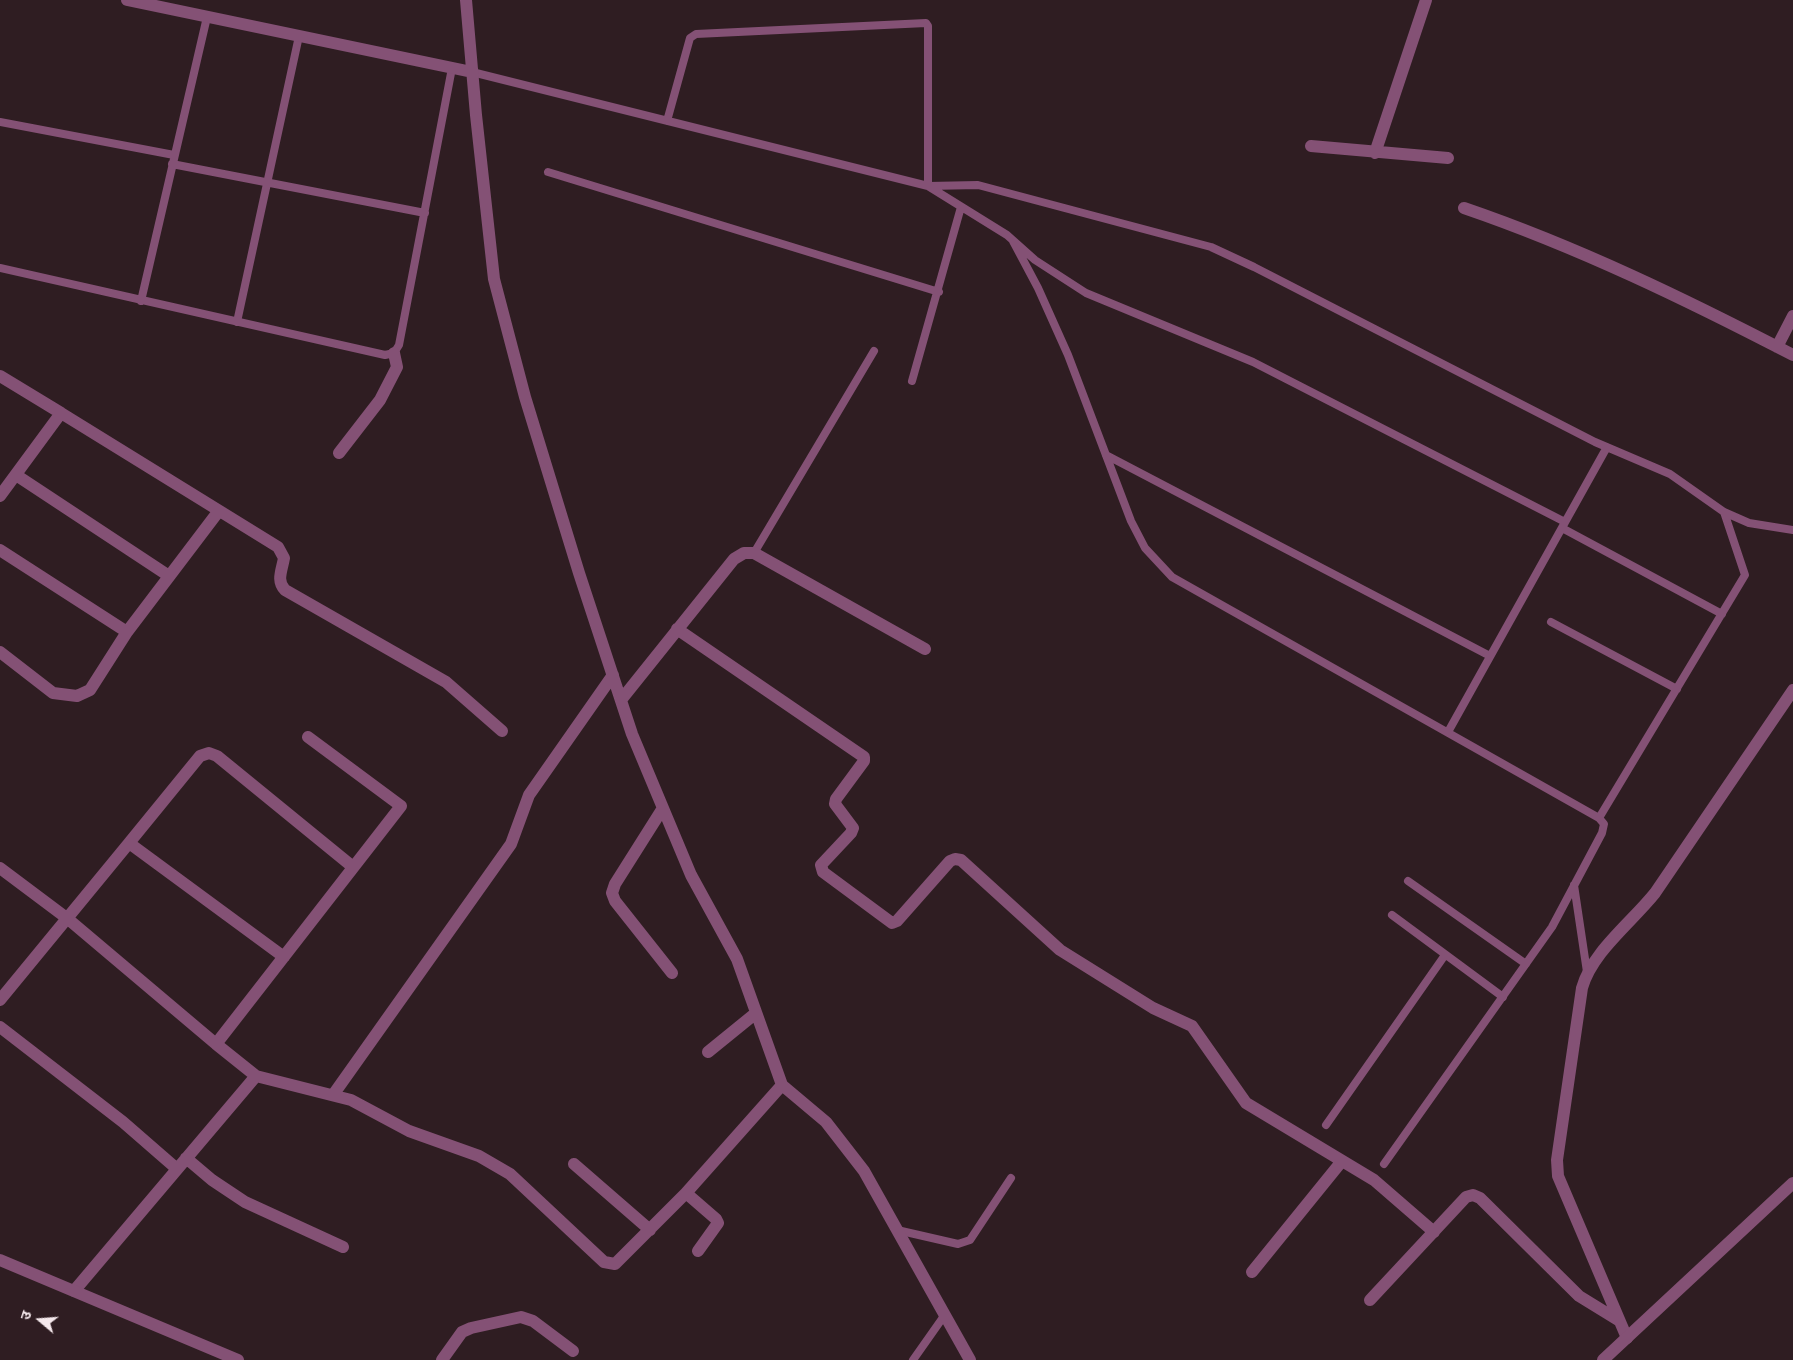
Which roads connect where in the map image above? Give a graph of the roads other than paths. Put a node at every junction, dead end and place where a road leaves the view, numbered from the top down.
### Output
1 (126, 0) edge
2 (466, 0) edge
3 (1426, 0) edge
4 (206, 16) junction
5 (299, 36) junction
6 (452, 68) junction
7 (472, 72) junction
8 (667, 121) junction
9 (0, 122) edge
10 (1311, 146) dead end
11 (1375, 152) junction
12 (174, 155) junction
13 (1448, 158) dead end
14 (172, 164) junction
15 (548, 172) dead end
16 (268, 181) junction
17 (928, 186) junction
18 (961, 207) junction
19 (1464, 208) dead end
20 (424, 213) junction
21 (1013, 241) junction
22 (0, 268) edge
23 (939, 292) junction
24 (141, 301) junction
25 (1793, 316) edge
26 (237, 322) junction
27 (1777, 347) junction
28 (874, 351) dead end
29 (394, 352) junction
30 (1793, 356) edge
31 (0, 376) edge
32 (912, 381) dead end
33 (61, 413) junction
34 (1607, 447) junction
35 (339, 453) dead end
36 (1106, 455) junction
37 (16, 475) junction
38 (0, 496) edge
39 (218, 512) junction
40 (1724, 512) junction
41 (1564, 525) junction
42 (1793, 530) edge
43 (0, 550) edge
44 (754, 554) junction
45 (169, 576) junction
46 (1722, 614) junction
47 (1552, 622) dead end
48 (677, 629) junction
49 (127, 632) junction
50 (925, 649) dead end
51 (0, 652) edge
52 (1490, 656) junction
53 (613, 675) junction
54 (1677, 688) junction
55 (1793, 690) edge
56 (621, 700) junction
57 (502, 731) dead end
58 (1448, 732) junction
59 (308, 737) dead end
60 (663, 808) junction
61 (1600, 818) junction
62 (129, 843) junction
63 (353, 867) junction
64 (0, 868) edge
65 (1408, 881) dead end
66 (1574, 885) junction
67 (1392, 915) dead end
68 (68, 919) junction
69 (1446, 955) junction
70 (284, 957) junction
71 (1526, 964) junction
72 (1586, 972) junction
73 (672, 973) dead end
74 (1503, 997) junction
75 (0, 1000) edge
76 (756, 1012) junction
77 (0, 1027) edge
78 (216, 1044) junction
79 (708, 1052) dead end
80 (256, 1076) junction
81 (782, 1085) junction
82 (333, 1095) junction
83 (1326, 1125) dead end
84 (186, 1158) junction
85 (1342, 1161) junction
86 (574, 1164) dead end
87 (1384, 1164) dead end
88 (177, 1169) junction
89 (1011, 1178) dead end
90 (1793, 1183) edge
91 (686, 1193) junction
92 (650, 1230) junction
93 (897, 1230) junction
94 (1434, 1232) junction
95 (343, 1247) dead end
96 (698, 1251) dead end
97 (0, 1260) edge
98 (1252, 1272) dead end
99 (74, 1291) junction
100 (1370, 1300) dead end
101 (944, 1316) junction
102 (1618, 1320) junction
103 (1627, 1338) junction
104 (573, 1351) dead end
105 (238, 1360) edge
106 (442, 1360) edge
107 (913, 1360) edge
108 (970, 1360) edge
109 (1603, 1360) edge

1 - 4 street
2 - 7 street
3 - 11 street
4 - 5 street
4 - 12 lane
5 - 6 street
5 - 16 lane
6 - 7 street
6 - 20 lane
7 - 8 lane
7 - 53 street
8 - 17 lane
8 - 17 lane
9 - 12 lane
10 - 11 street
11 - 13 street
12 - 14 lane
14 - 16 lane
14 - 24 lane
15 - 23 lane
16 - 20 lane
16 - 26 lane
17 - 18 lane
17 - 34 lane
18 - 21 lane
18 - 23 lane
19 - 27 street
20 - 29 lane
21 - 36 lane
21 - 41 lane
22 - 24 lane
23 - 32 lane
24 - 26 lane
25 - 27 street
26 - 29 lane
27 - 30 street
28 - 44 lane
29 - 35 street
31 - 33 street
33 - 37 street
33 - 39 street
34 - 40 lane
34 - 41 lane
36 - 52 lane
36 - 58 lane
37 - 38 street
37 - 45 street
39 - 45 street
39 - 57 street
40 - 42 lane
40 - 46 lane
41 - 46 lane
41 - 52 lane
43 - 49 street
44 - 48 street
44 - 50 street
45 - 49 street
46 - 54 lane
47 - 54 lane
48 - 56 street
48 - 85 street
49 - 51 street
52 - 58 lane
53 - 56 street
53 - 82 street
54 - 61 lane
55 - 72 street
56 - 60 street
58 - 61 lane
59 - 63 street
60 - 73 street
60 - 76 street
61 - 66 lane
62 - 63 street
62 - 68 street
62 - 70 street
63 - 70 street
64 - 68 street
65 - 71 lane
66 - 71 lane
66 - 72 lane
67 - 69 lane
68 - 75 street
68 - 78 street
69 - 74 lane
69 - 83 lane
70 - 78 street
71 - 74 lane
72 - 102 street
74 - 87 lane
76 - 79 street
76 - 81 street
77 - 88 street
78 - 80 street
80 - 82 street
80 - 84 street
81 - 91 street
81 - 93 street
82 - 92 street
84 - 88 street
84 - 95 street
85 - 94 street
85 - 98 street
86 - 92 street
88 - 99 street
89 - 93 lane
90 - 103 street
91 - 92 street
91 - 96 street
93 - 101 street
94 - 100 street
94 - 102 street
97 - 99 street
99 - 105 street
101 - 107 lane
101 - 108 street
102 - 103 street
103 - 109 street
104 - 106 street

